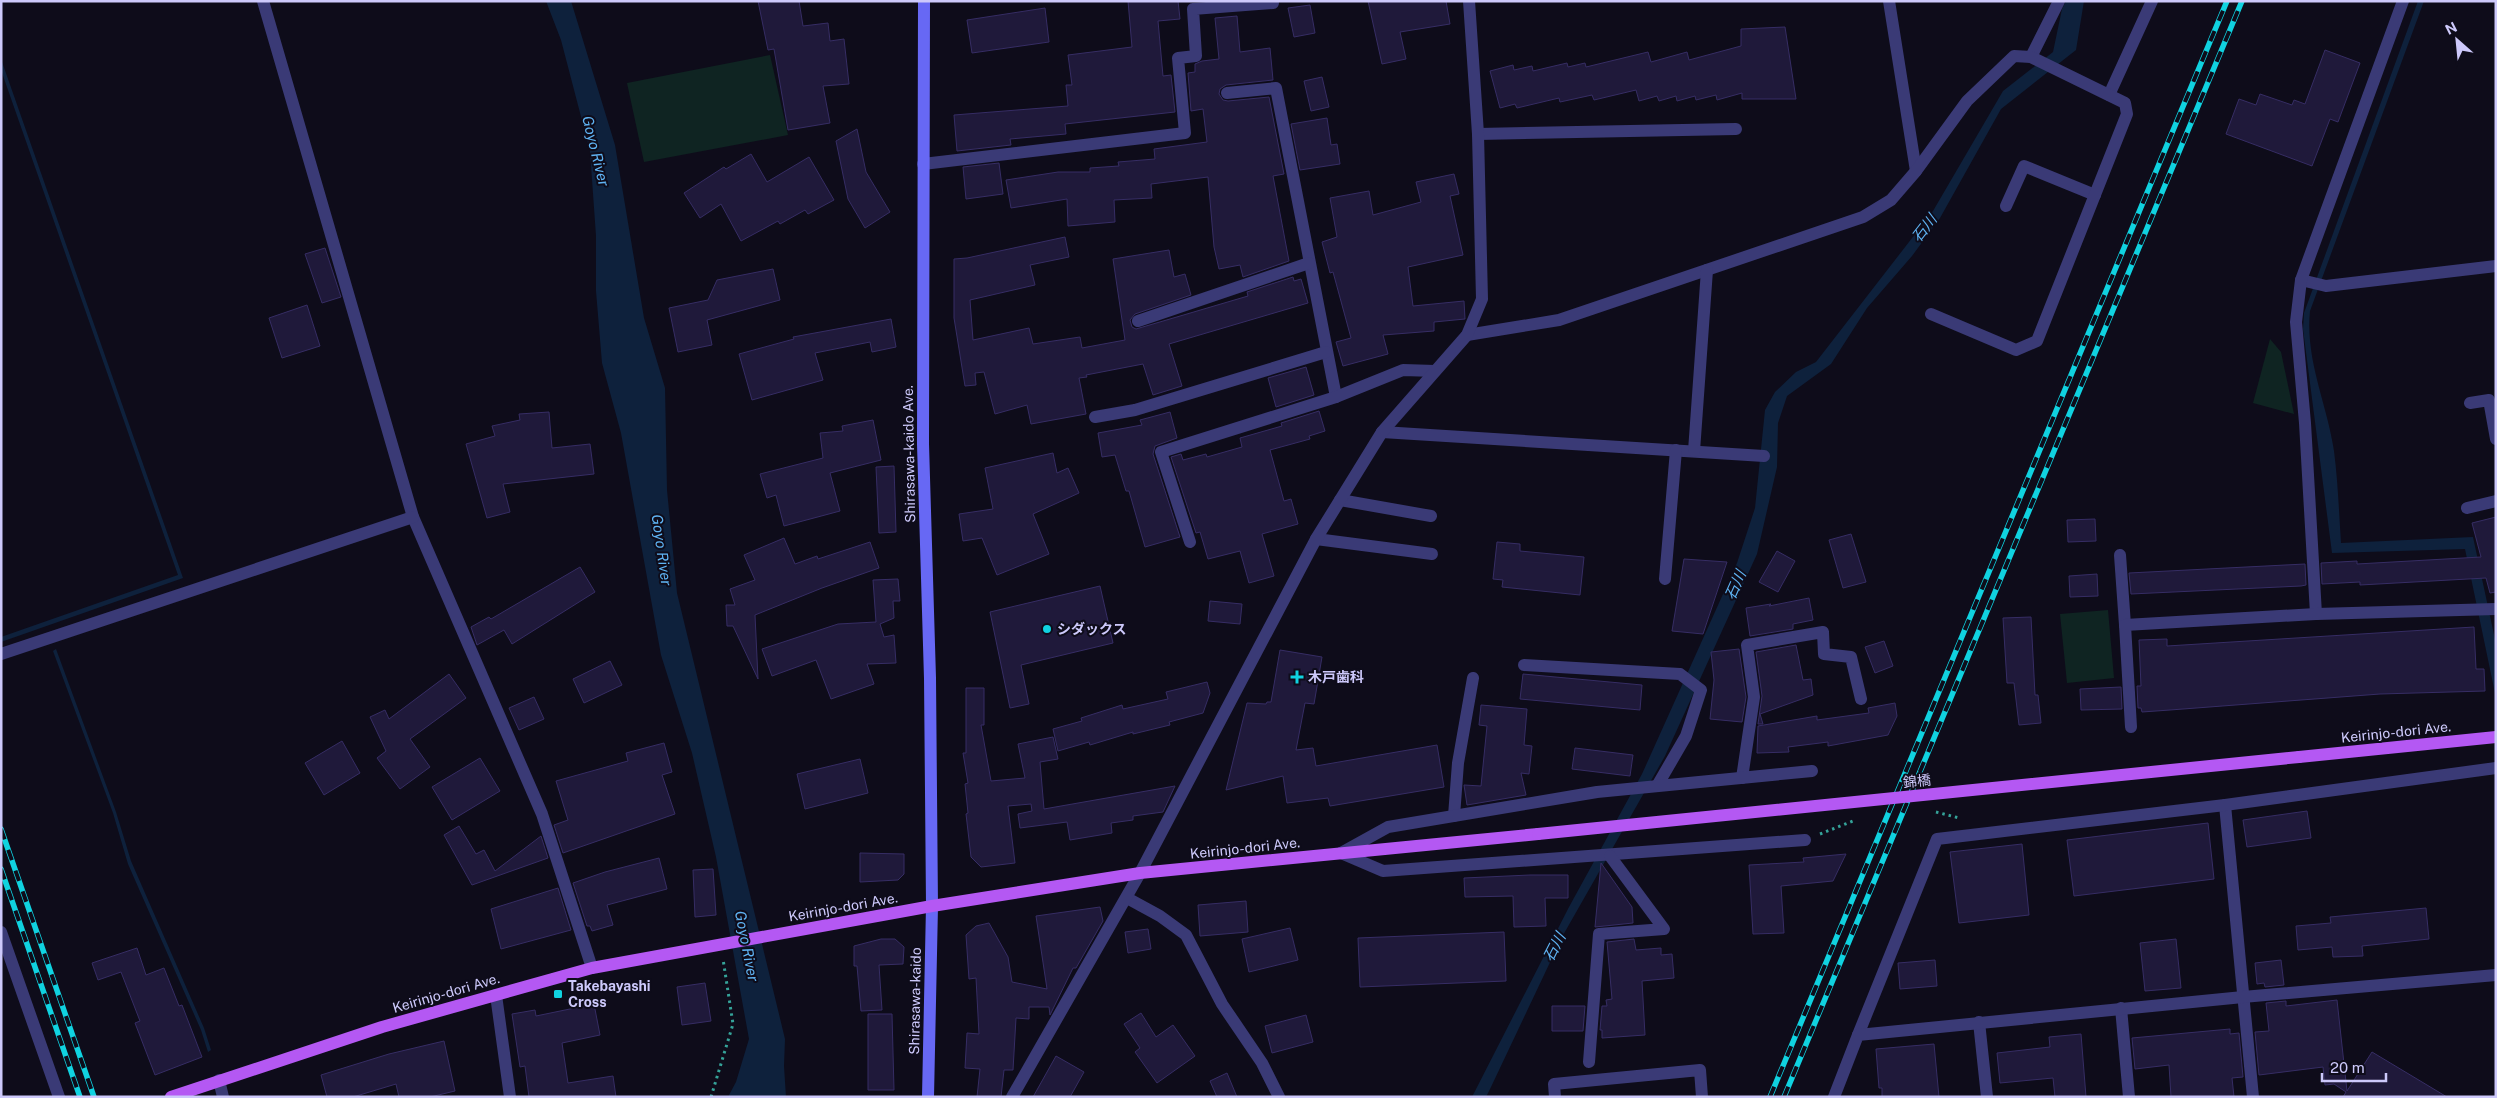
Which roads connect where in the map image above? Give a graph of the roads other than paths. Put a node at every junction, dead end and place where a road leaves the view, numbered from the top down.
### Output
1 (263, 1) edge
2 (924, 1) edge
3 (1469, 1) edge
4 (1889, 1) edge
5 (2059, 1) edge
6 (2152, 1) edge
7 (2403, 1) edge
8 (1273, 2) dead end
9 (2031, 58) junction
10 (1227, 93) dead end
11 (2109, 95) junction
12 (1736, 129) dead end
13 (1478, 134) junction
14 (923, 164) junction
15 (1916, 171) junction
16 (2095, 195) junction
17 (2006, 206) dead end
18 (1309, 263) junction
19 (2496, 266) edge
20 (1707, 270) junction
21 (2301, 280) junction
22 (1931, 314) dead end
23 (1138, 321) dead end
24 (1467, 334) junction
25 (1326, 352) junction
26 (1436, 371) junction
27 (1336, 398) junction
28 (2470, 403) dead end
29 (1095, 416) dead end
30 (1382, 432) junction
31 (2496, 439) edge
32 (1676, 450) junction
33 (1694, 451) junction
34 (1764, 456) dead end
35 (1340, 500) junction
36 (2496, 501) edge
37 (2467, 508) dead end
38 (1431, 516) dead end
39 (413, 517) junction
40 (1316, 539) junction
41 (1190, 542) dead end
42 (1432, 554) dead end
43 (2120, 555) dead end
44 (1665, 578) dead end
45 (2496, 608) edge
46 (2316, 614) junction
47 (2125, 625) junction
48 (1, 654) edge
49 (1524, 665) dead end
50 (1472, 678) dead end
51 (1860, 699) dead end
52 (2132, 727) dead end
53 (2496, 737) edge
54 (2299, 757) joint
55 (2496, 768) edge
56 (1812, 771) dead end
57 (1742, 778) junction
58 (1657, 786) junction
59 (2225, 805) junction
60 (1454, 816) junction
61 (1538, 834) joint
62 (1805, 840) road end
63 (1341, 854) junction
64 (1610, 856) junction
65 (1140, 873) junction
66 (1127, 898) junction
67 (932, 906) junction
68 (1, 932) edge
69 (592, 968) junction
70 (2496, 976) edge
71 (496, 995) junction
72 (2243, 997) junction
73 (2121, 1008) junction
74 (1979, 1022) junction
75 (1858, 1035) junction
76 (1589, 1062) dead end
77 (219, 1080) junction
78 (59, 1097) edge
79 (171, 1097) edge
80 (223, 1097) edge
81 (510, 1097) edge
82 (928, 1097) edge
83 (1012, 1097) edge
84 (1279, 1097) edge
85 (1555, 1097) edge
86 (1702, 1097) edge
87 (1834, 1097) edge
88 (1987, 1097) edge
89 (2129, 1097) edge
90 (2253, 1097) edge

1 - 39 street
2 - 14 main road, Shirasawa-kaido Ave.
3 - 13 street
4 - 15 street
5 - 9 street
6 - 11 street
7 - 21 street
8 - 14 street
9 - 11 street
9 - 15 street
10 - 18 street
11 - 16 street
12 - 13 street
13 - 24 street
14 - 67 main road, Shirasawa-kaido Ave.
15 - 20 street
16 - 17 street
16 - 22 street
18 - 23 street
18 - 25 street
19 - 21 street
20 - 24 street
20 - 33 street
21 - 46 street
24 - 26 street
25 - 27 street
25 - 29 street
26 - 27 street
26 - 30 street
27 - 41 street
28 - 31 street
30 - 32 street
30 - 35 street
32 - 33 street
32 - 44 street
33 - 34 street
35 - 38 street
35 - 40 street
36 - 37 street
39 - 48 street
39 - 69 street
40 - 42 street
40 - 65 street
43 - 47 street
45 - 46 street
46 - 47 street
47 - 52 street
49 - 58 street
50 - 60 street
51 - 57 street
53 - 54 main road, Keirinjo-dori Ave.
54 - 61 main road, 錦橋, bridge
55 - 59 street
56 - 57 street
57 - 58 street
58 - 60 street
59 - 72 street
59 - 75 street
60 - 63 street
61 - 63 main road, Keirinjo-dori Ave.
62 - 64 street
63 - 64 street
63 - 65 main road, Keirinjo-dori Ave.
64 - 76 street
65 - 66 street
65 - 67 main road, Keirinjo-dori Ave.
66 - 83 street
66 - 84 street
67 - 69 main road, Keirinjo-dori Ave.
67 - 82 main road, Shirasawa-kaido
68 - 78 street
69 - 71 main road, Keirinjo-dori Ave.
70 - 72 street
71 - 77 main road, Keirinjo-dori Ave.
71 - 81 street
72 - 73 street
72 - 90 street
73 - 74 street
73 - 89 street
74 - 75 street
74 - 88 street
75 - 87 street
77 - 79 main road, Keirinjo-dori Ave.
77 - 80 street
85 - 86 street

